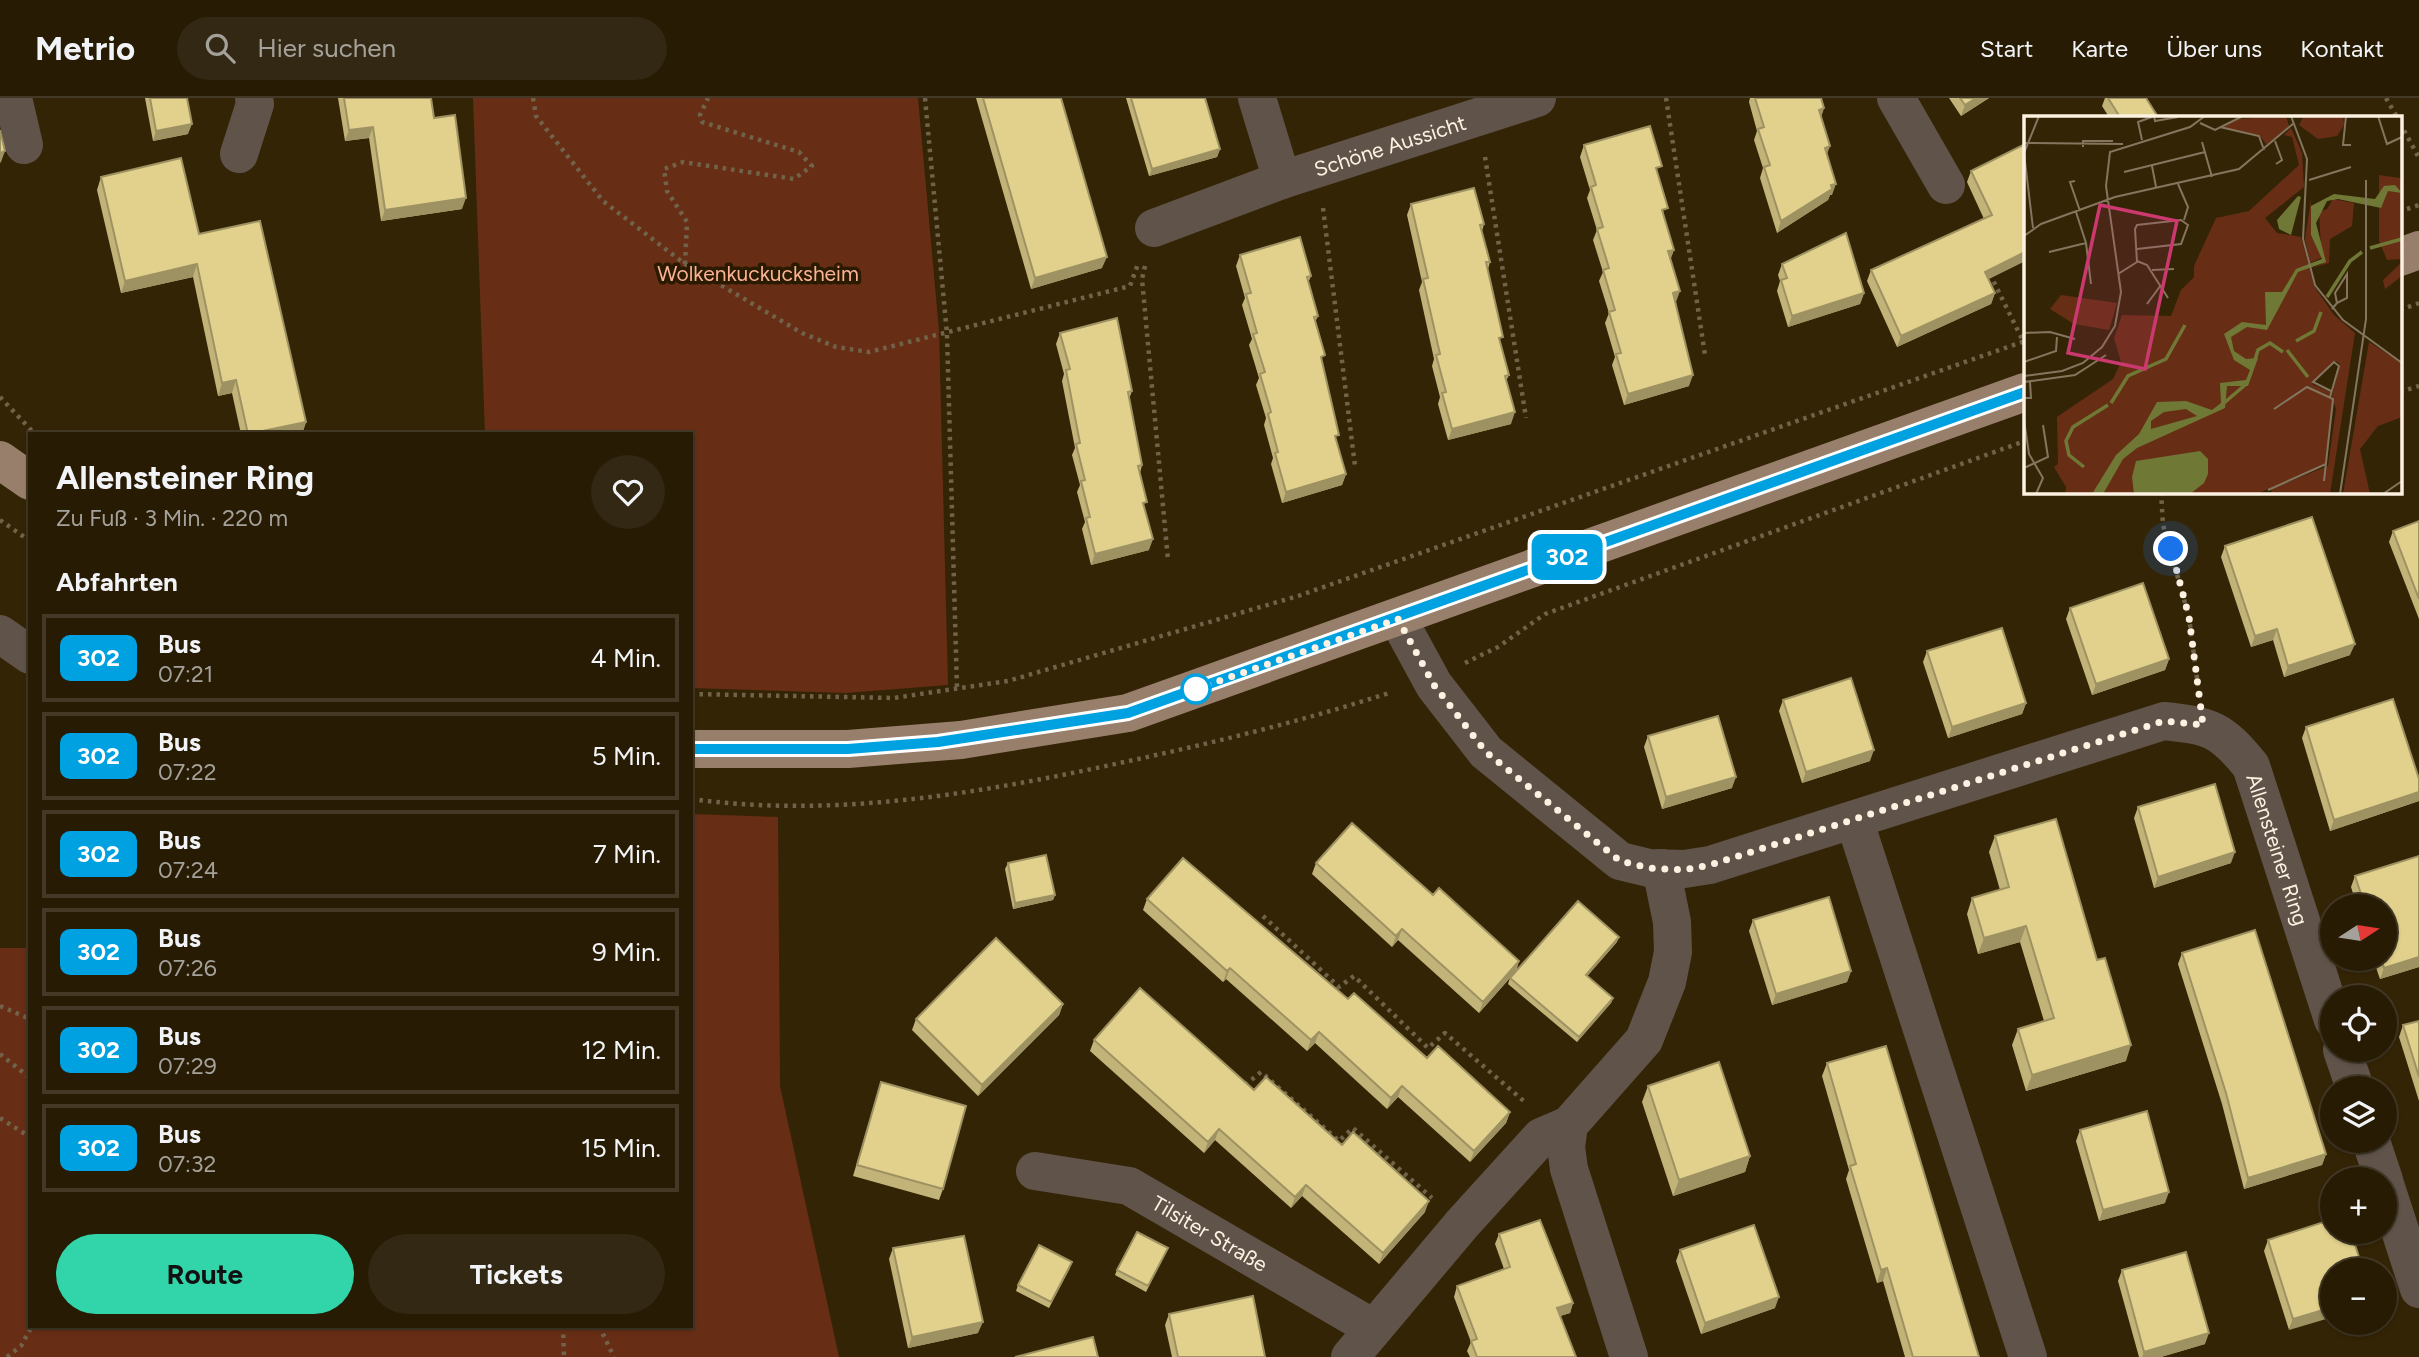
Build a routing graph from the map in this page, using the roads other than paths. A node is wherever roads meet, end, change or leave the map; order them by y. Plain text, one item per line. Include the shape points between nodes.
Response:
1 (13, 98) edge
2 (254, 98) edge
3 (1258, 98) edge
4 (1538, 98) edge
5 (1896, 98) edge
6 (24, 145) dead end
7 (239, 154) dead end
8 (1282, 180) junction
9 (1946, 185) dead end
10 (1154, 228) road end
11 (2419, 250) edge
12 (2402, 256) edge
13 (2024, 392) edge
14 (0, 460) edge
15 (28, 480) edge
16 (1398, 619) junction
17 (0, 634) edge
18 (28, 653) edge
19 (693, 748) edge
20 (1855, 822) junction
21 (1661, 868) junction
22 (2322, 985) edge
23 (1563, 1128) junction
24 (1035, 1171) dead end
25 (2397, 1220) edge
26 (2419, 1289) edge
27 (1361, 1343) edge
28 (1629, 1357) edge
29 (2028, 1357) edge

1 - 6 street
2 - 7 street
3 - 8 street
4 - 8 street, Schöne Aussicht
5 - 9 street
8 - 10 street, Schöne Aussicht
11 - 12 main road
13 - 16 main road
14 - 15 main road
16 - 19 main road via 1128,713 936,742 848,749
16 - 21 street, Allensteiner Ring via 1434,685 1486,752 1620,861
17 - 18 street
20 - 21 street, Allensteiner Ring via 1710,865
20 - 22 street, Allensteiner Ring via 2164,721 2203,725 2230,740 2251,766
20 - 29 street
21 - 23 street, Tilsiter Straße via 1672,922 1667,982 1644,1040
23 - 27 street, Tilsiter Straße via 1541,1138
23 - 28 street via 1569,1169
24 - 27 street, Tilsiter Straße via 1129,1186
25 - 26 street

